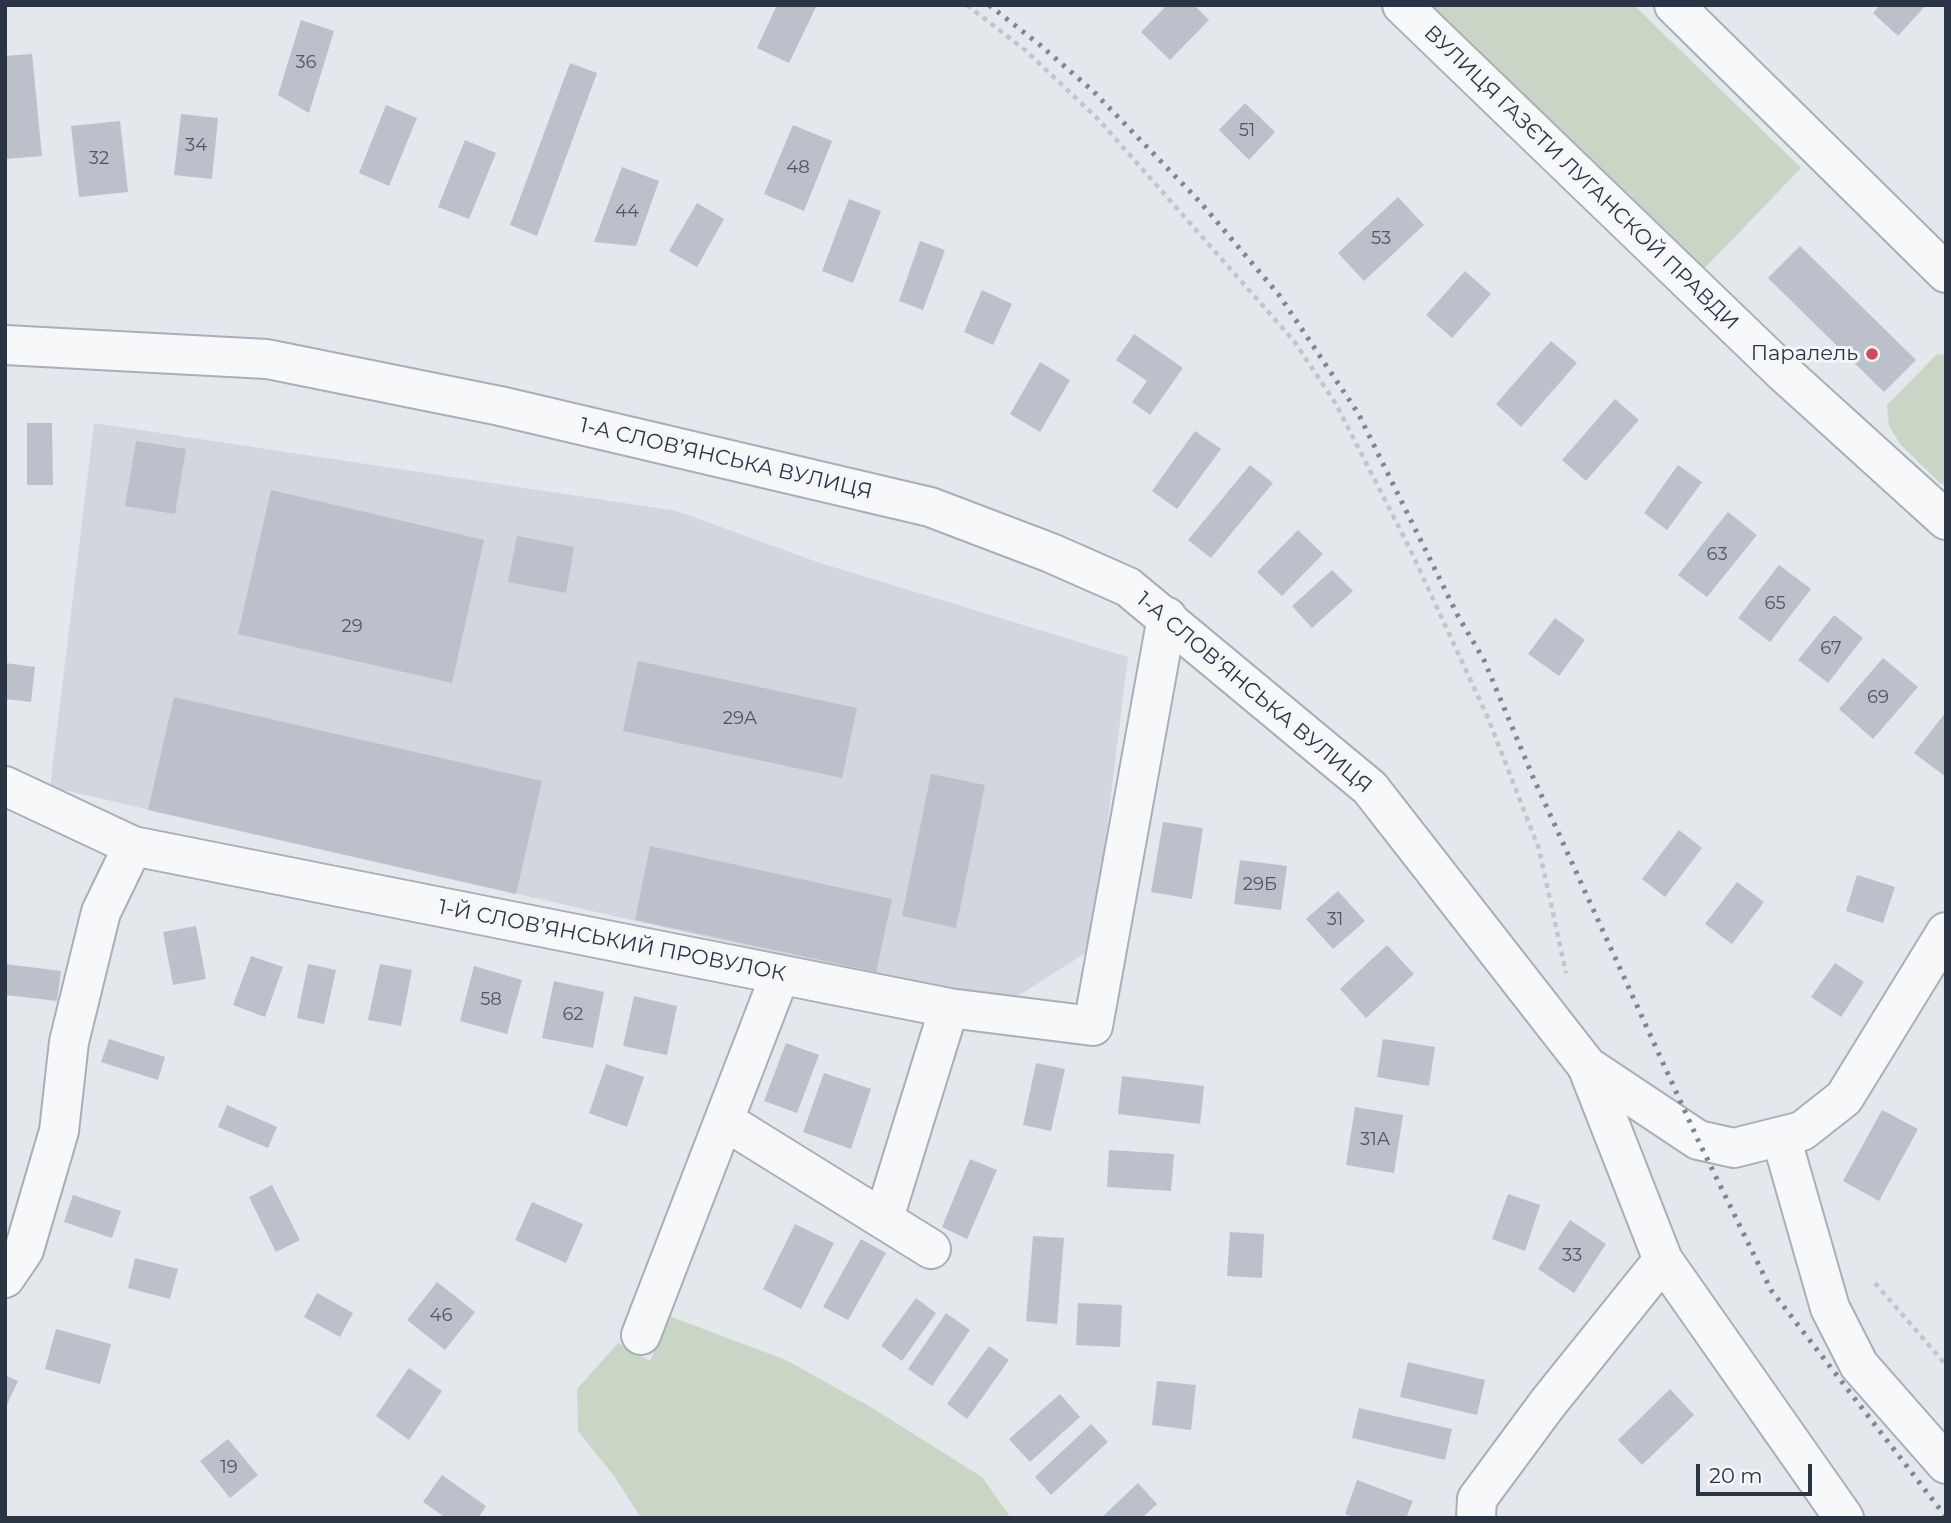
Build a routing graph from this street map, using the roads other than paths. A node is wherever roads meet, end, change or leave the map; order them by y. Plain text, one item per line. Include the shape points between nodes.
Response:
1 (1402, 5) edge
2 (1674, 5) edge
3 (1946, 273) edge
4 (5, 345) edge
5 (1946, 520) edge
6 (1167, 617) junction
7 (5, 786) edge
8 (133, 846) junction
9 (1946, 932) edge
10 (780, 975) junction
11 (949, 1008) junction
12 (1587, 1066) junction
13 (725, 1121) junction
14 (1781, 1137) junction
15 (884, 1218) junction
16 (931, 1249) dead end
17 (1663, 1260) junction
18 (5, 1278) edge
19 (641, 1335) dead end
20 (1946, 1464) edge
21 (1476, 1518) edge
22 (1844, 1518) edge

1 - 5 street, ВУЛИЦЯ ГАЗЄТИ ЛУГАНСКОЙ ПРАВДИ via 1785,374
2 - 3 street
4 - 6 street, 1-А СЛОВ’ЯНСЬКА ВУЛИЦЯ via 267,359 513,409 930,507 1128,587
6 - 11 street, 1-Й СЛОВ’ЯНСЬКИЙ ПРОВУЛОК via 1093,1026
6 - 12 street, 1-А СЛОВ’ЯНСЬКА ВУЛИЦЯ via 1370,788
7 - 8 street, 1-Й СЛОВ’ЯНСЬКИЙ ПРОВУЛОК
8 - 10 street, 1-Й СЛОВ’ЯНСЬКИЙ ПРОВУЛОК
8 - 18 street via 101,912 69,1042 59,1131 24,1250
9 - 14 street via 1844,1098 1802,1131
10 - 11 street, 1-Й СЛОВ’ЯНСЬКИЙ ПРОВУЛОК
10 - 13 street
11 - 15 street
12 - 14 street via 1698,1140 1734,1148
12 - 17 street, 1-А СЛОВ’ЯНСЬКА ВУЛИЦЯ
13 - 15 street
13 - 19 street
14 - 20 street via 1830,1308 1859,1365
15 - 16 street
17 - 21 street via 1477,1499
17 - 22 street, 1-А СЛОВ’ЯНСЬКА ВУЛИЦЯ

